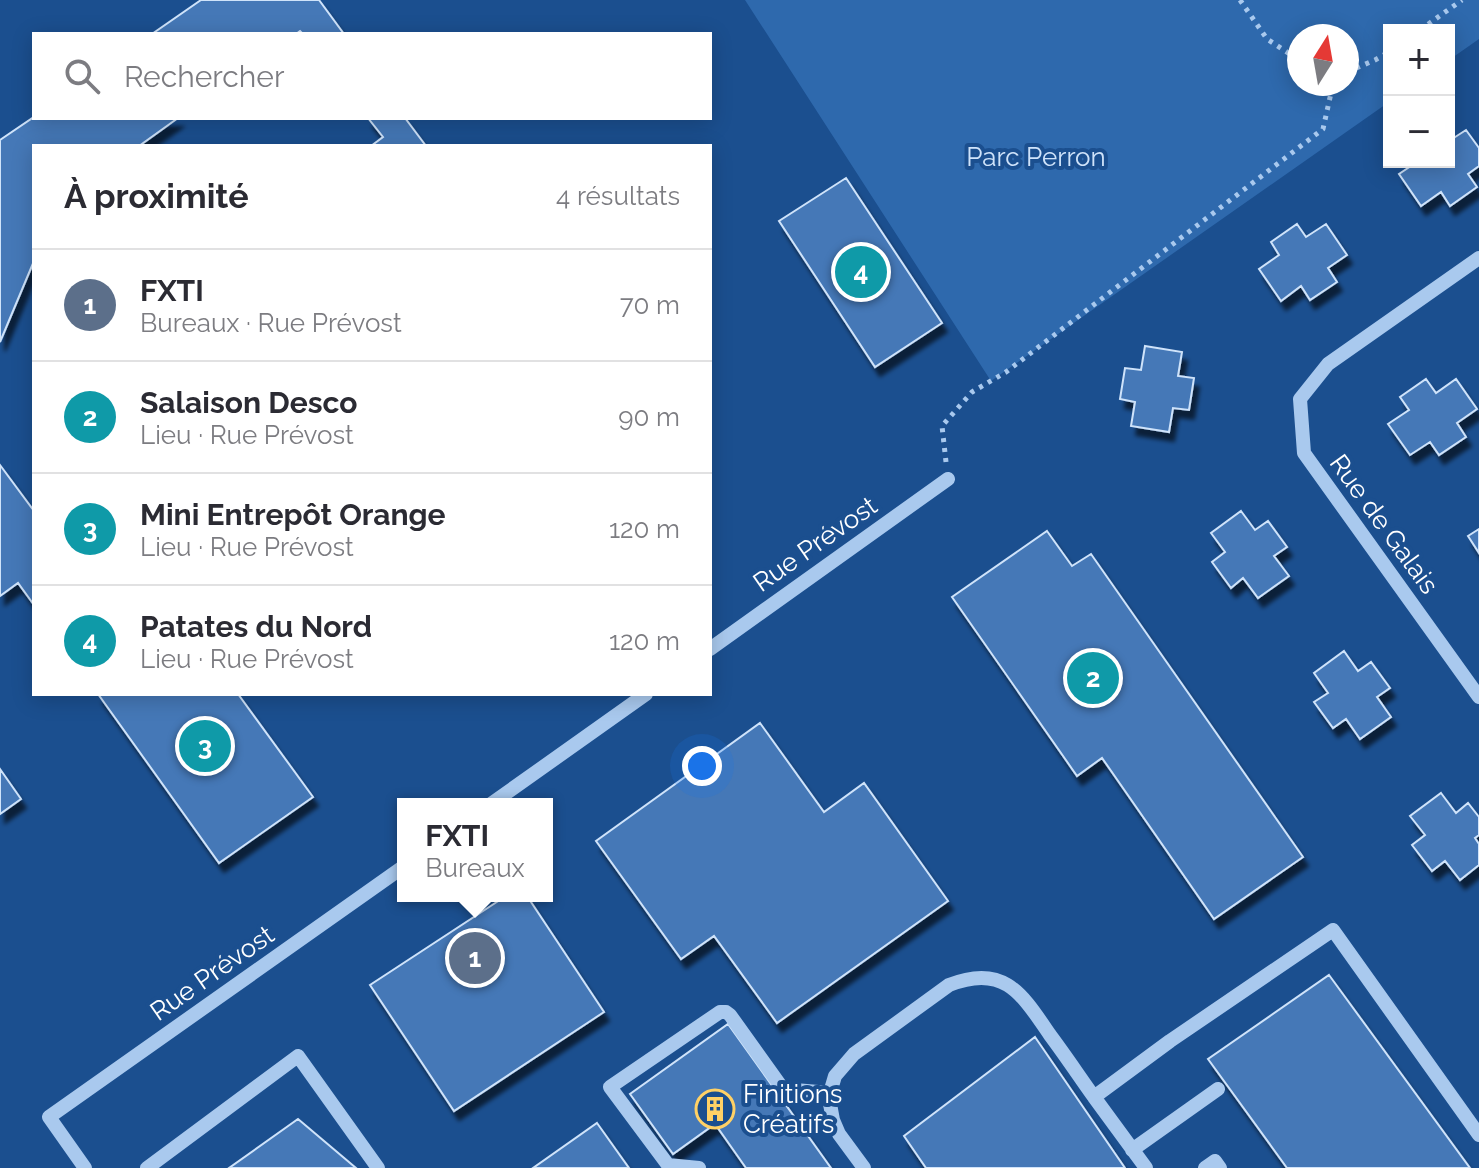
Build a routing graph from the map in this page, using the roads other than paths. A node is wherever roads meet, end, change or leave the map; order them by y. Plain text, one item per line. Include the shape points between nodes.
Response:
1 (1479, 258) edge
2 (948, 479) road end
3 (712, 648) edge
4 (1474, 679) edge
5 (643, 696) edge
6 (1479, 697) edge
7 (499, 798) edge
8 (397, 871) edge
9 (1218, 1089) dead end
10 (830, 1093) junction
11 (1094, 1097) junction
12 (1479, 1135) edge
13 (1132, 1150) junction
14 (85, 1168) edge
15 (147, 1168) edge
16 (378, 1168) edge
17 (699, 1168) edge
18 (864, 1168) edge
19 (1146, 1168) edge
20 (1205, 1168) edge
21 (1220, 1168) edge

1 - 4 street, Rue de Galais via 1328,364 1300,399 1304,453
2 - 3 street, Rue Prévost
4 - 6 street, Rue de Galais
5 - 7 street
8 - 14 street, Rue Prévost via 49,1117
9 - 13 street
10 - 11 street via 835,1076 854,1054 949,985 976,976 1018,991
10 - 17 street via 783,1089 730,1015 720,1012 610,1087 668,1165
10 - 18 street via 839,1134
11 - 12 street via 1333,930
11 - 13 street
13 - 19 street
15 - 16 street via 298,1056
20 - 21 street via 1215,1161

